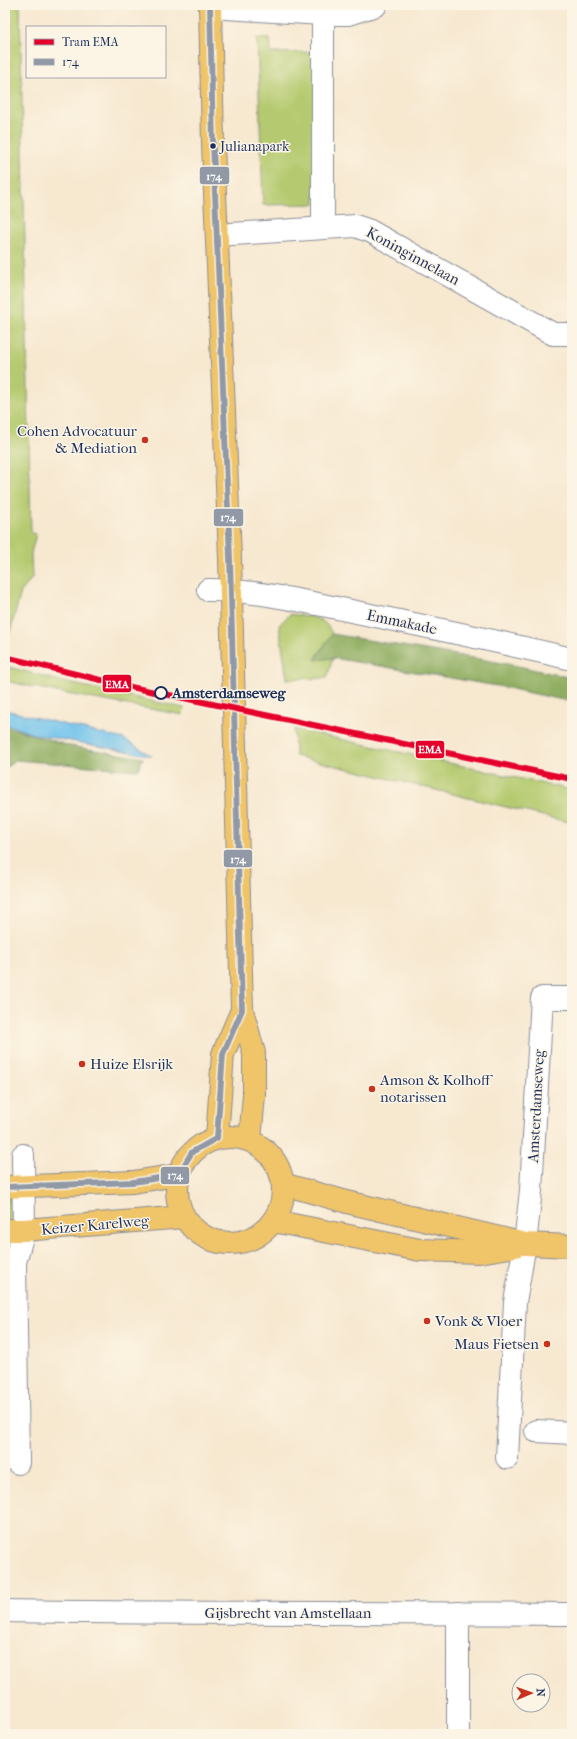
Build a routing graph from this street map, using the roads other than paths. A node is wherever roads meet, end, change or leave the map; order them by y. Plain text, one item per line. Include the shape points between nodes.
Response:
1 (376, 5) edge
2 (210, 6) edge
3 (324, 14) junction
4 (323, 228) junction
5 (217, 235) junction
6 (572, 334) edge
7 (208, 590) dead end
8 (230, 590) junction
9 (572, 659) edge
10 (572, 998) edge
11 (242, 1010) junction
12 (216, 1138) junction
13 (250, 1140) junction
14 (23, 1155) dead end
15 (178, 1175) junction
16 (283, 1184) junction
17 (15, 1187) edge
18 (184, 1217) junction
19 (273, 1221) junction
20 (15, 1230) edge
21 (524, 1244) junction
22 (572, 1246) edge
23 (536, 1431) dead end
24 (572, 1433) edge
25 (507, 1458) dead end
26 (18, 1463) dead end
27 (5, 1611) edge
28 (458, 1613) junction
29 (572, 1614) edge
30 (458, 1734) edge

1 - 3 street via 348,14
2 - 3 street
2 - 5 main road
3 - 4 street
4 - 5 street, Koninginnelaan
4 - 6 street, Koninginnelaan via 355,226 370,231 553,334
5 - 8 main road
7 - 8 street, Emmakade
8 - 9 street, Emmakade via 287,598
8 - 11 main road
10 - 21 street, Amsterdamseweg via 542,998 531,1190
11 - 12 main road via 223,1054
11 - 13 main road via 254,1053
12 - 13 main road via 233,1136
12 - 15 main road via 192,1152
13 - 16 main road via 272,1157
14 - 17 street
15 - 17 main road via 133,1182
15 - 18 main road via 177,1197
16 - 19 main road via 281,1203
16 - 21 main road via 347,1202
17 - 20 street
18 - 19 main road via 198,1233 218,1242 238,1243 258,1236
18 - 20 main road, Keizer Karelweg
19 - 21 main road via 420,1250 480,1252
20 - 26 street
21 - 22 main road
21 - 25 street via 515,1302
23 - 24 street
27 - 28 street, Gijsbrecht van Amstellaan
28 - 29 street, Gijsbrecht van Amstellaan
28 - 30 street

